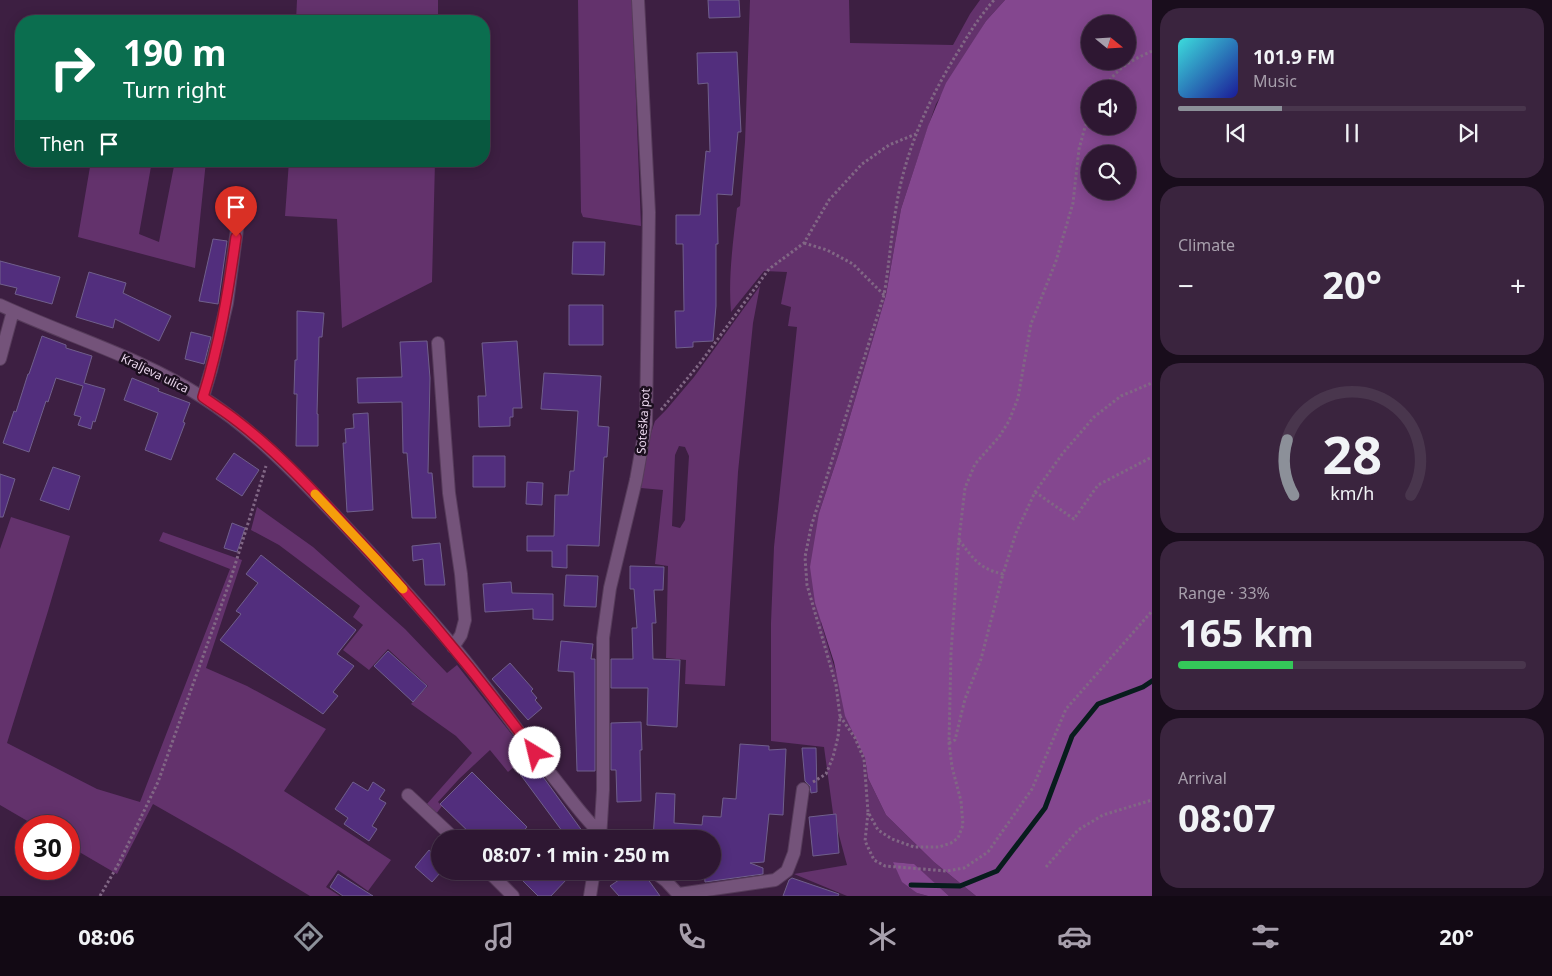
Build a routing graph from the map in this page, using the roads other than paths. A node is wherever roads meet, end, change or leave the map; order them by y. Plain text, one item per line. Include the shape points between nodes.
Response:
1 (638, 0) edge
2 (238, 222) dead end
3 (0, 305) edge
4 (13, 311) junction
5 (438, 343) dead end
6 (0, 359) edge
7 (203, 397) junction
8 (453, 647) junction
9 (803, 789) road end
10 (408, 795) dead end
11 (445, 830) edge
12 (597, 830) edge
13 (603, 830) edge
14 (497, 880) edge
15 (593, 880) edge
16 (665, 880) edge
17 (680, 895) edge
18 (513, 896) edge
19 (590, 896) edge

1 - 13 street, Soteška pot via 649,212 646,424 610,588 603,638
2 - 7 street via 227,303
3 - 4 street, Kraljeva ulica
4 - 6 street
4 - 7 street, Kraljeva ulica via 150,369
5 - 8 street via 449,493 465,620 462,635
7 - 8 street, Kraljeva ulica via 238,421 294,472
8 - 12 street, Kraljeva ulica
9 - 17 street via 794,853 787,871 776,880
10 - 11 street
14 - 18 street
15 - 19 street
16 - 17 street

